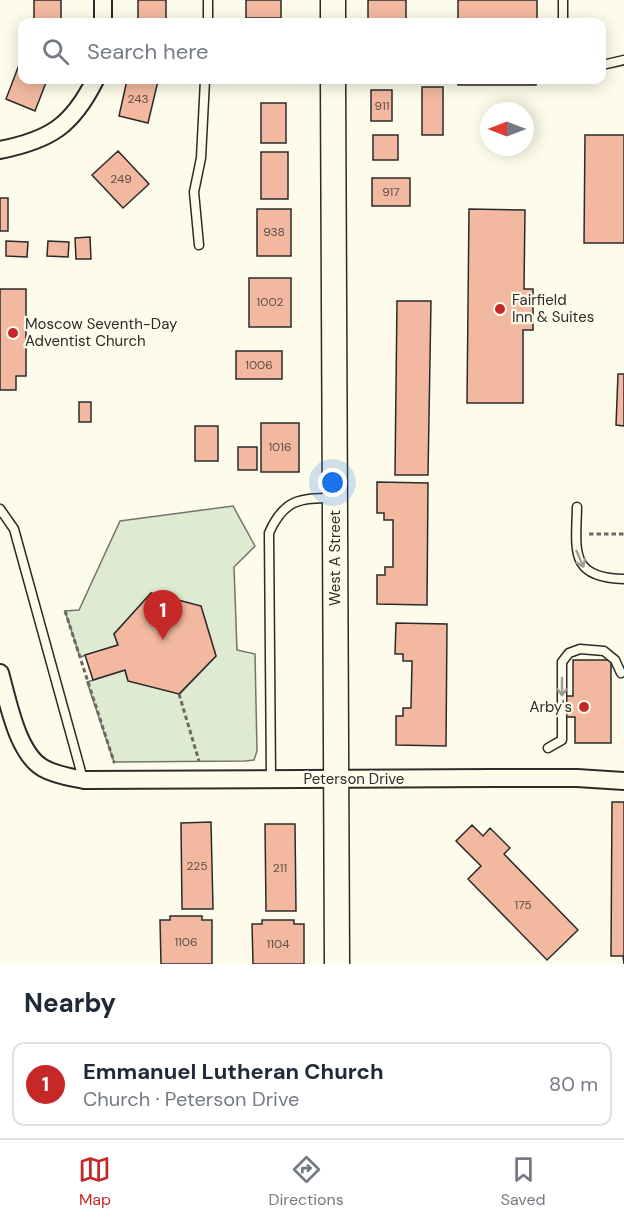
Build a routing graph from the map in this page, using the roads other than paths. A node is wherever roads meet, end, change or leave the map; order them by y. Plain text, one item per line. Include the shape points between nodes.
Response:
1 (103, 0) edge
2 (208, 0) edge
3 (333, 0) edge
4 (563, 0) edge
5 (104, 18) edge
6 (208, 18) edge
7 (333, 18) edge
8 (563, 18) edge
9 (624, 60) edge
10 (606, 64) edge
11 (93, 84) edge
12 (205, 84) edge
13 (333, 84) edge
14 (0, 150) edge
15 (199, 245) dead end
16 (334, 498) junction
17 (577, 507) dead end
18 (0, 509) edge
19 (624, 579) edge
20 (0, 673) edge
21 (621, 673) dead end
22 (548, 748) dead end
23 (336, 778) junction
24 (271, 779) junction
25 (84, 780) junction
26 (624, 781) edge
27 (337, 964) edge

1 - 5 street
2 - 6 lane
3 - 7 street
4 - 8 lane
9 - 10 lane
11 - 14 street via 62,127 29,144
12 - 15 lane via 201,158 194,192
13 - 16 street, West A Street
16 - 23 street, West A Street
16 - 24 lane via 298,500 276,518 269,533
17 -> 19 lane via 577,551 585,569 600,577
18 - 25 lane via 14,529
20 - 25 street, Peterson Drive via 18,734 29,756 42,768
21 -> 22 lane via 615,660 604,651 580,649 568,653 562,662 562,740
23 - 24 street, Peterson Drive
23 - 26 street, Peterson Drive
23 - 27 street, West A Street
24 - 25 street, Peterson Drive

